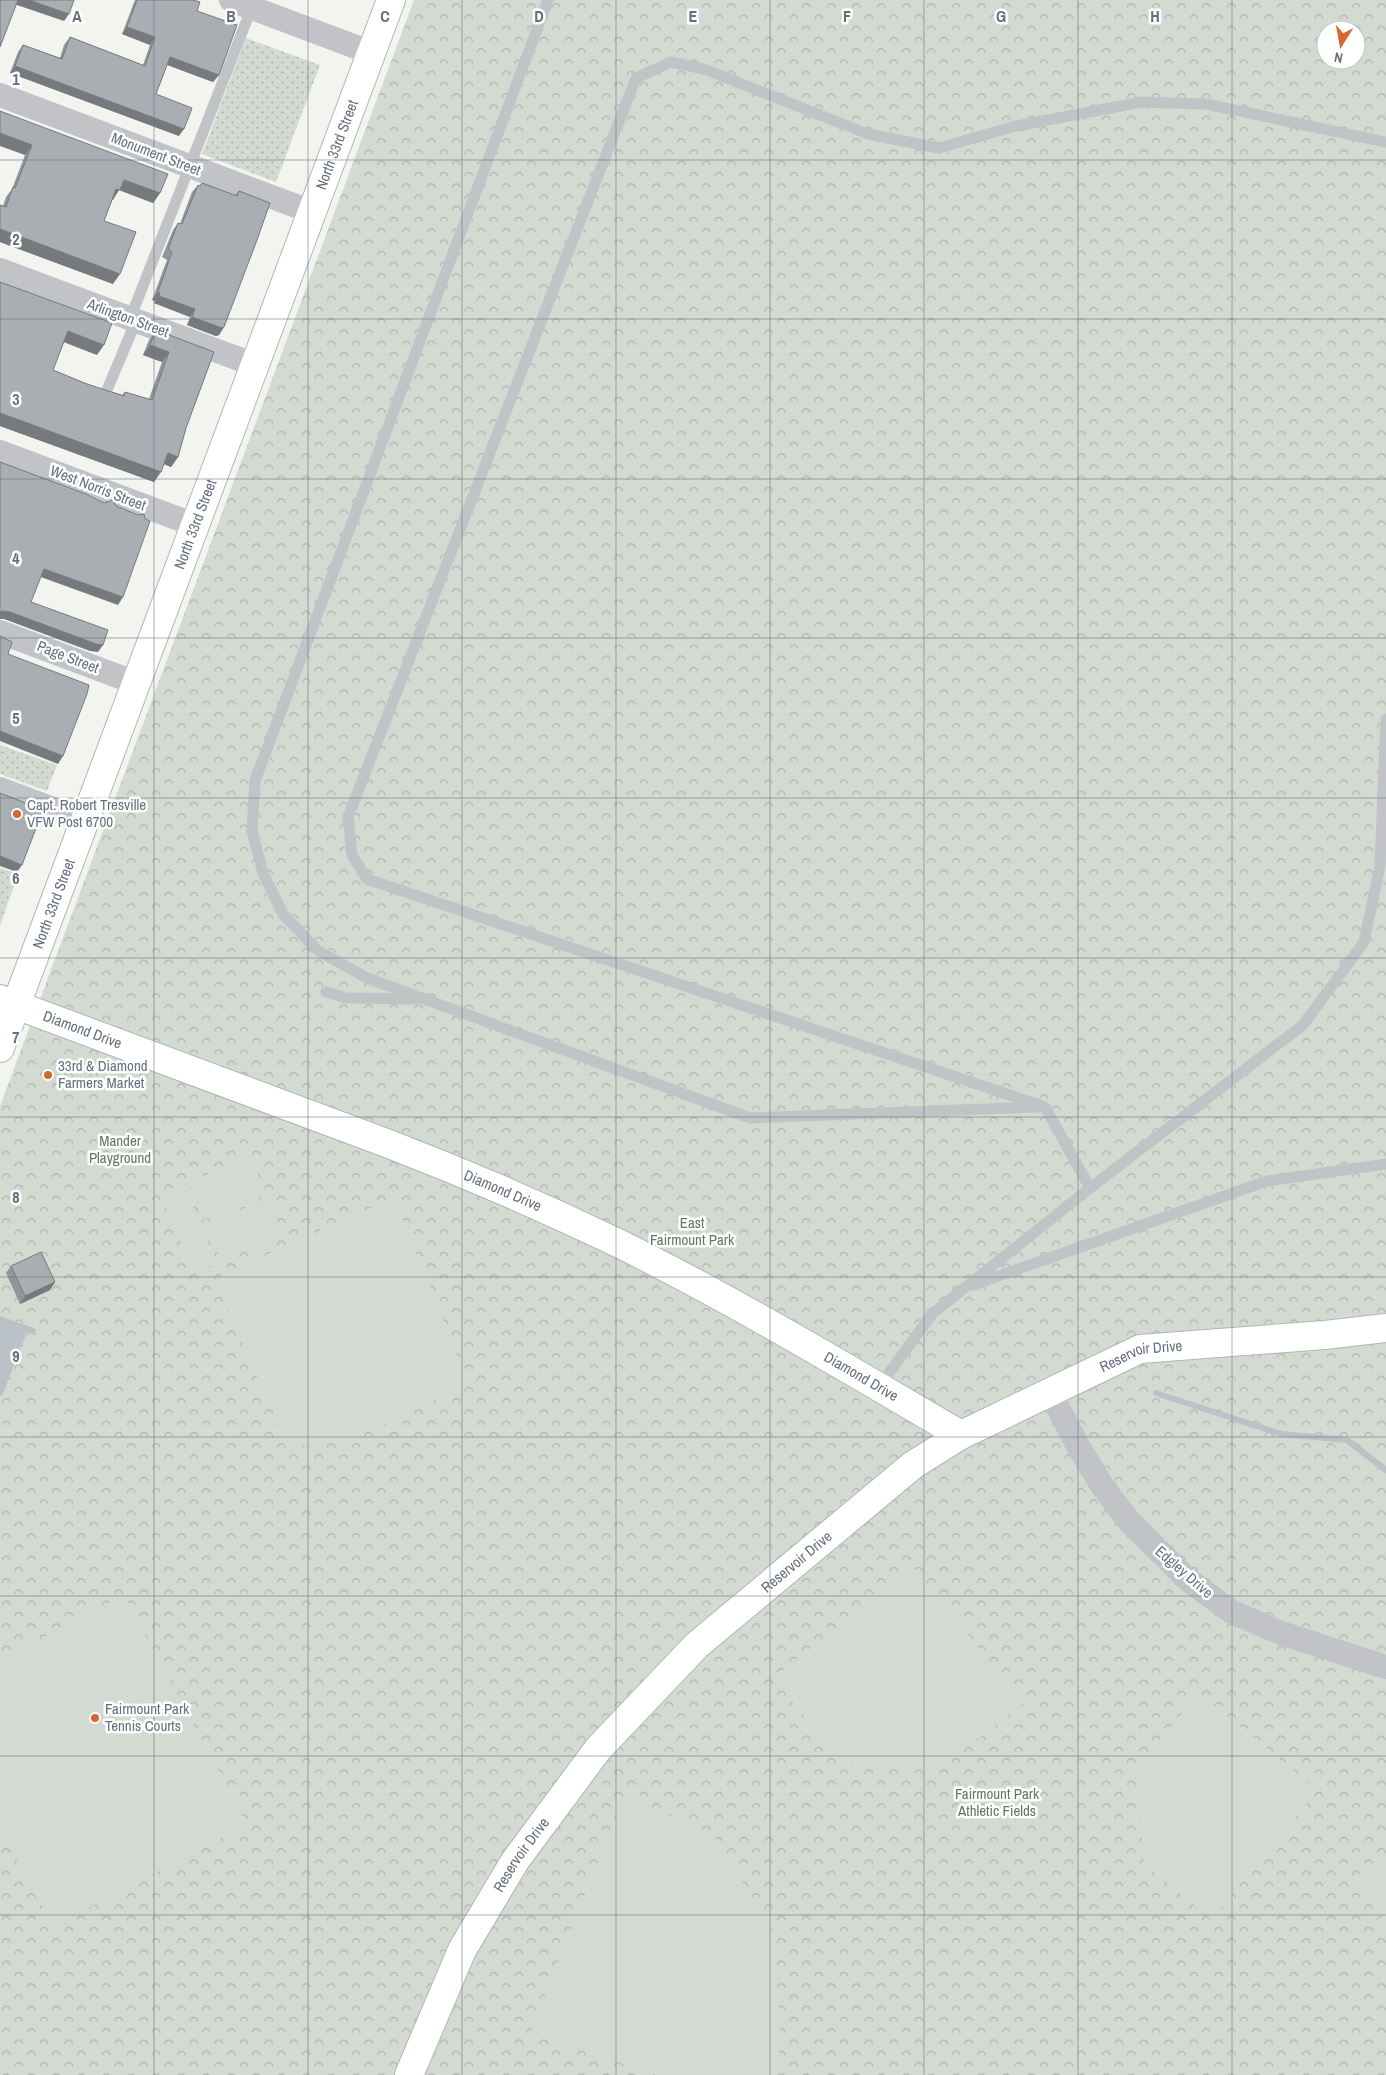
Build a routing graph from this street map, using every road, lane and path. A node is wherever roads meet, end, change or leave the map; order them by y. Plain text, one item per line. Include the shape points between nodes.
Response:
1 (392, 0) edge
2 (548, 0) edge
3 (242, 4) edge
4 (372, 52) junction
5 (0, 95) edge
6 (1386, 142) edge
7 (189, 166) junction
8 (312, 212) junction
9 (0, 270) edge
10 (133, 320) junction
11 (255, 365) junction
12 (108, 390) edge
13 (0, 452) edge
14 (195, 525) junction
15 (0, 632) edge
16 (136, 683) junction
17 (1386, 719) edge
18 (0, 789) edge
19 (85, 821) junction
20 (326, 992) dead end
21 (425, 999) junction
22 (8, 1002) edge
23 (0, 1048) edge
24 (1045, 1107) junction
25 (1386, 1164) edge
26 (1090, 1188) junction
27 (965, 1288) junction
28 (1386, 1328) edge
29 (878, 1388) junction
30 (1050, 1392) junction
31 (961, 1435) junction
32 (1386, 1667) edge
33 (409, 2075) edge

1 - 4 street, North 33rd Street
2 - 21 lane via 255,780 252,832 263,873 283,914 317,950 367,978
3 - 4 street
3 - 7 lane
4 - 8 street, North 33rd Street
5 - 7 street, Monument Street
6 - 24 lane via 1206,104 1141,102 1012,128 939,148 868,134 704,69 671,62 636,78 348,817 352,855 368,879
7 - 8 street, Monument Street
7 - 10 lane
8 - 11 street, North 33rd Street
9 - 10 street, Arlington Street
10 - 11 street, Arlington Street
10 - 12 lane
11 - 14 street, North 33rd Street
13 - 14 street, West Norris Street
14 - 16 street, North 33rd Street
15 - 16 street, Page Street
16 - 19 street, North 33rd Street
17 - 26 lane via 1380,866 1364,942 1303,1024
18 - 19 street
19 - 22 street, North 33rd Street
20 - 21 lane via 346,998
21 - 24 lane via 750,1118
22 - 23 street, North 33rd Street
22 - 29 street, Diamond Drive via 389,1144 509,1193 670,1269
24 - 26 lane
25 - 27 lane via 1267,1181
26 - 27 lane
27 - 29 lane via 932,1314
28 - 30 street, Reservoir Drive via 1140,1349
29 - 31 street, Diamond Drive
30 - 31 street, Reservoir Drive
30 - 32 street, Edgley Drive via 1101,1484 1128,1520 1188,1579 1232,1612 1281,1633
31 - 33 street, Reservoir Drive via 913,1465 697,1645 598,1749 515,1861 462,1950

